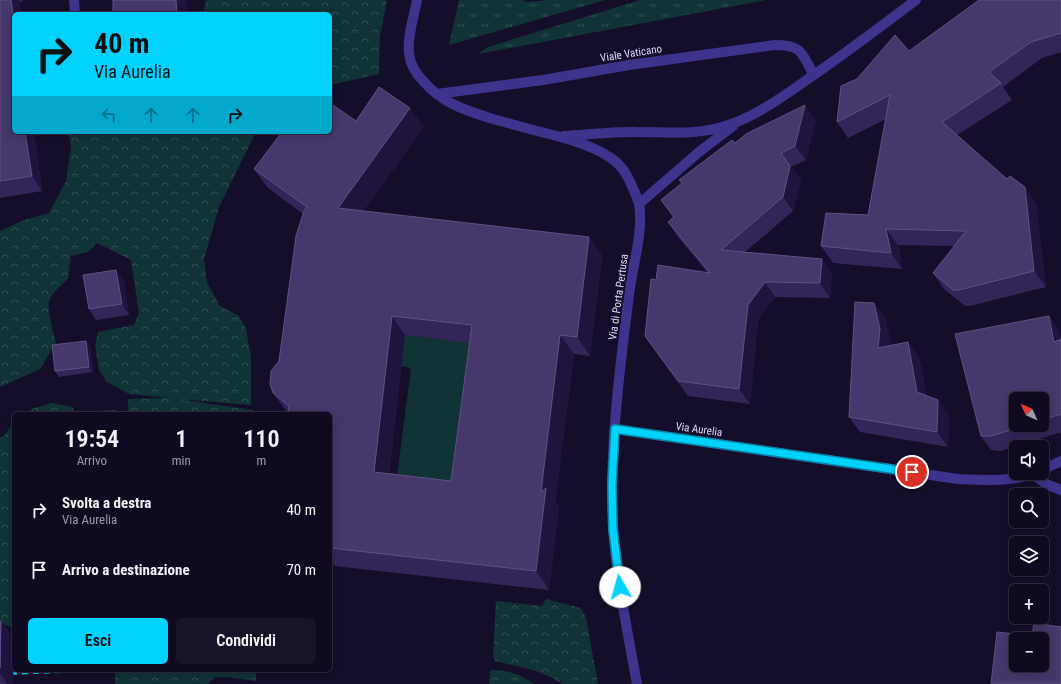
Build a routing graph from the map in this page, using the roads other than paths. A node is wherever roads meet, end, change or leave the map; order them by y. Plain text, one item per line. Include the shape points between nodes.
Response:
1 (74, 0) edge
2 (418, 0) edge
3 (916, 0) edge
4 (75, 12) edge
5 (814, 75) junction
6 (437, 94) junction
7 (739, 121) junction
8 (558, 136) junction
9 (639, 204) junction
10 (615, 429) junction
11 (1061, 461) edge
12 (1049, 466) edge
13 (1009, 478) edge
14 (1043, 480) edge
15 (1061, 490) edge
16 (637, 684) edge

1 - 4 street
2 - 6 street via 410,35 410,61 416,74
3 - 5 street
5 - 6 street, Viale Vaticano via 797,48 775,45
5 - 7 street
6 - 8 street via 468,111
7 - 8 street via 707,131
7 - 9 street
8 - 9 street, Via di Porta Pertusa via 611,158 630,180
9 - 10 street, Via di Porta Pertusa via 639,226 629,291
10 - 13 street, Via Aurelia via 958,479
10 - 16 street via 613,530 621,600
11 - 12 street, Via Aurelia
14 - 15 street via 1046,484

